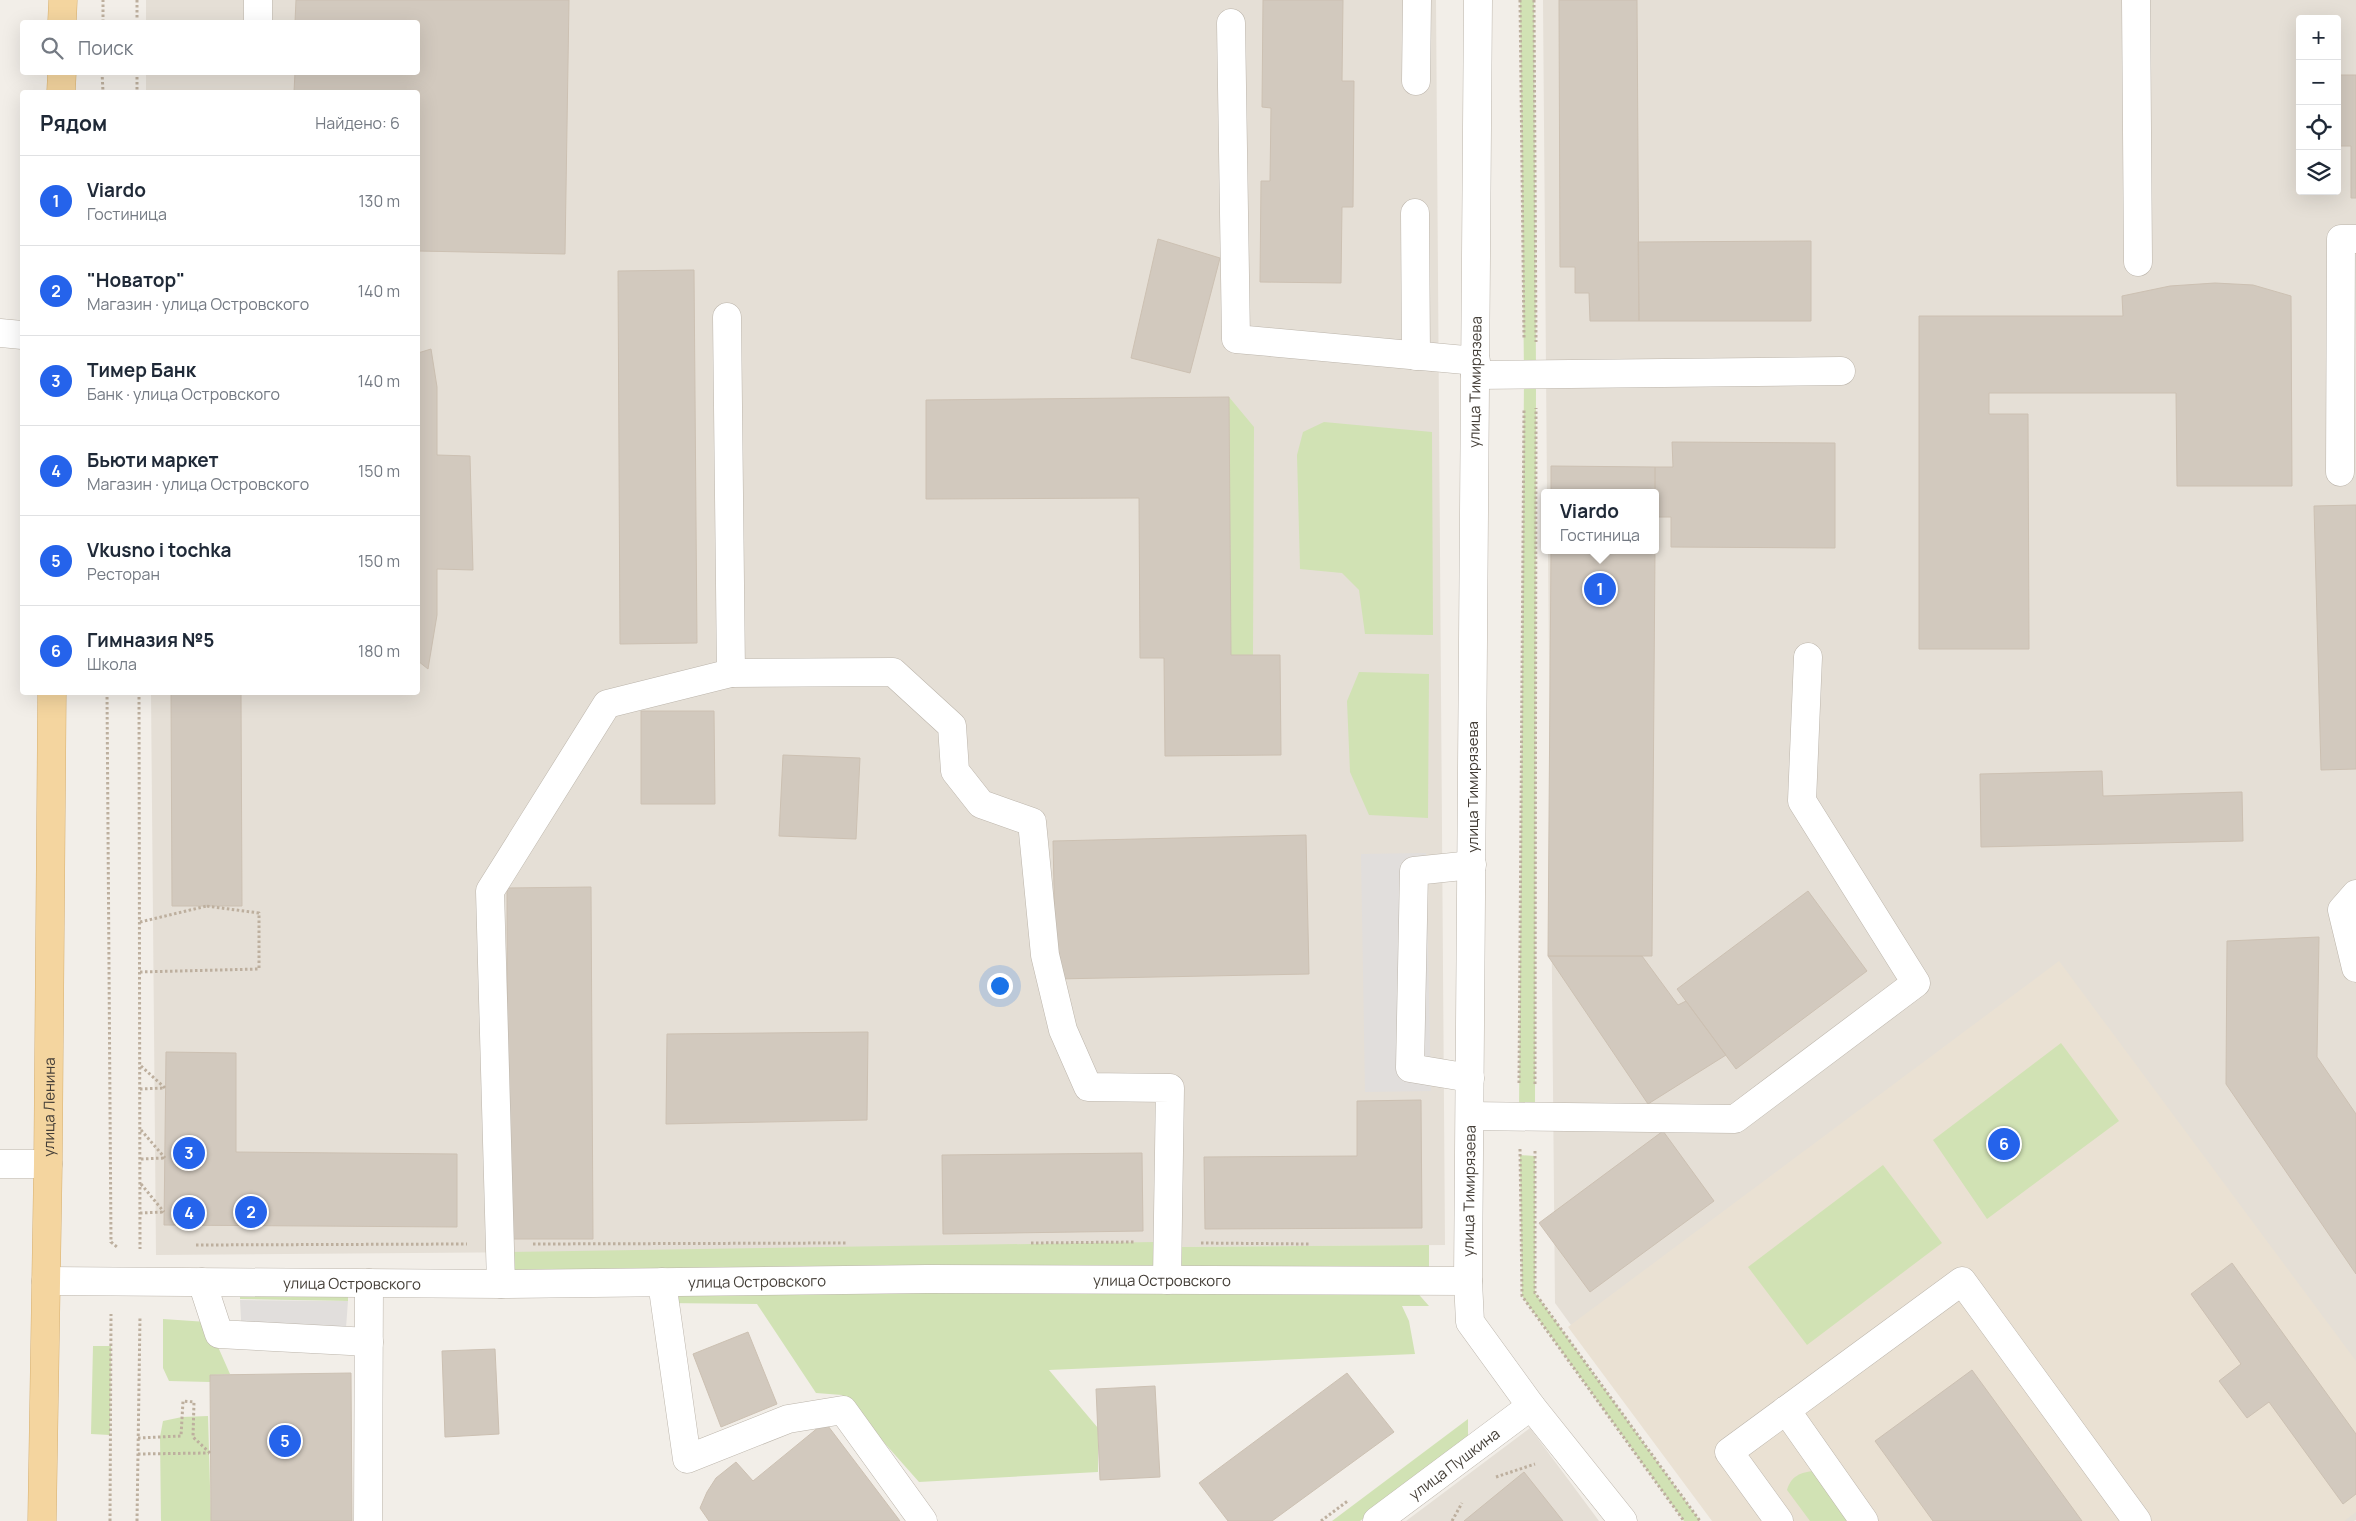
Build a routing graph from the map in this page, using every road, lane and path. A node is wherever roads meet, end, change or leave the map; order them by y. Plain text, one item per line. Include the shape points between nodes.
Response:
1 (63, 0) edge
2 (103, 0) edge
3 (137, 0) edge
4 (258, 0) edge
5 (1418, 0) edge
6 (1478, 0) edge
7 (1520, 0) edge
8 (1534, 0) edge
9 (2136, 0) edge
10 (62, 20) edge
11 (103, 20) edge
12 (137, 20) edge
13 (258, 20) edge
14 (1231, 23) dead end
15 (62, 75) edge
16 (102, 75) edge
17 (138, 75) edge
18 (1416, 81) dead end
19 (61, 90) edge
20 (103, 90) edge
21 (138, 90) edge
22 (1416, 213) dead end
23 (2356, 239) edge
24 (2138, 262) dead end
25 (728, 317) dead end
26 (0, 333) edge
27 (20, 335) edge
28 (1416, 356) junction
29 (1475, 368) junction
30 (1841, 371) dead end
31 (1530, 375) junction
32 (2340, 472) dead end
33 (1808, 658) dead end
34 (731, 673) junction
35 (52, 695) edge
36 (107, 695) edge
37 (139, 695) edge
38 (1472, 865) junction
39 (2356, 894) edge
40 (140, 922) junction
41 (2356, 968) edge
42 (140, 972) junction
43 (140, 1065) junction
44 (1470, 1078) junction
45 (140, 1089) junction
46 (1470, 1116) junction
47 (1527, 1116) junction
48 (140, 1130) junction
49 (141, 1159) junction
50 (0, 1164) edge
51 (48, 1164) junction
52 (141, 1183) junction
53 (140, 1213) junction
54 (1168, 1242) junction
55 (857, 1243) dead end
56 (1026, 1243) dead end
57 (500, 1244) junction
58 (1313, 1244) dead end
59 (190, 1245) dead end
60 (140, 1246) junction
61 (150, 1246) dead end
62 (140, 1253) dead end
63 (1167, 1280) junction
64 (46, 1281) junction
65 (111, 1281) junction
66 (1468, 1281) junction
67 (202, 1282) junction
68 (662, 1282) junction
69 (369, 1283) junction
70 (501, 1284) junction
71 (140, 1308) dead end
72 (369, 1342) junction
73 (1531, 1406) junction
74 (1786, 1410) junction
75 (138, 1438) junction
76 (138, 1454) junction
77 (1538, 1463) dead end
78 (1491, 1481) dead end
79 (1468, 1498) dead end
80 (42, 1521) edge
81 (110, 1521) edge
82 (137, 1521) edge
83 (368, 1521) edge
84 (923, 1521) edge
85 (1377, 1521) edge
86 (1452, 1521) edge
87 (1622, 1521) edge
88 (1684, 1521) edge
89 (1700, 1521) edge
90 (1779, 1521) edge
91 (1864, 1521) edge
92 (2137, 1521) edge

1 - 10 main road
2 - 11 path
3 - 12 path
4 - 13 street
5 - 18 street
6 - 29 street, улица Тимирязева
7 - 31 path
8 - 31 path
9 - 24 street
14 - 28 street via 1236,339
15 - 19 main road
16 - 20 path
17 - 21 path
22 - 28 street
23 - 32 street via 2341,240
25 - 34 street
26 - 27 street
28 - 29 street
29 - 31 street
29 - 38 street, улица Тимирязева
30 - 31 street
31 - 47 path
31 - 47 path
33 - 47 street via 1802,802 1916,983 1735,1119
34 - 54 street via 893,672 952,726 955,771 981,804 1032,822 1045,955 1063,1030 1088,1087 1170,1088
34 - 57 street via 607,704 490,891
35 - 51 main road, улица Ленина
36 - 65 path
37 - 40 path
38 - 44 street, улица Тимирязева
38 - 44 street via 1414,871 1410,1068
39 - 41 street via 2342,910
40 - 42 path
40 - 42 path via 206,906 259,913 259,969
42 - 43 path
43 - 45 path
43 - 45 path via 165,1088
44 - 46 street, улица Тимирязева
45 - 48 path
46 - 47 street
46 - 66 street, улица Тимирязева
47 - 88 path via 1522,1296
47 - 89 path via 1535,1293
48 - 49 path
48 - 49 path via 165,1158
49 - 52 path
50 - 51 street
51 - 64 main road, улица Ленина
52 - 53 path
52 - 53 path via 164,1212
53 - 60 path
54 - 56 path
54 - 58 path
54 - 63 street
55 - 57 path
57 - 59 path
57 - 70 street
60 - 61 path
60 - 62 path
63 - 66 street, улица Островского
63 - 68 street, улица Островского
64 - 65 street, улица Островского
64 - 80 main road, улица Ленина
65 - 67 street, улица Островского
65 - 81 path
66 - 73 street, улица Тимирязева via 1470,1322
67 - 69 street, улица Островского
67 - 72 street via 219,1334
68 - 70 street, улица Островского
68 - 84 street via 686,1459 788,1419 844,1410
69 - 70 street, улица Островского
69 - 72 street
71 - 75 path
72 - 83 street
73 - 85 street, улица Пушкина
73 - 87 street, улица Тимирязева
74 - 90 street via 1729,1452
74 - 91 street
74 - 92 street via 1962,1281
75 - 76 path
75 - 76 path via 181,1436 183,1401 194,1402 193,1437 210,1453
76 - 82 path
77 - 78 path
79 - 86 path via 1460,1504

